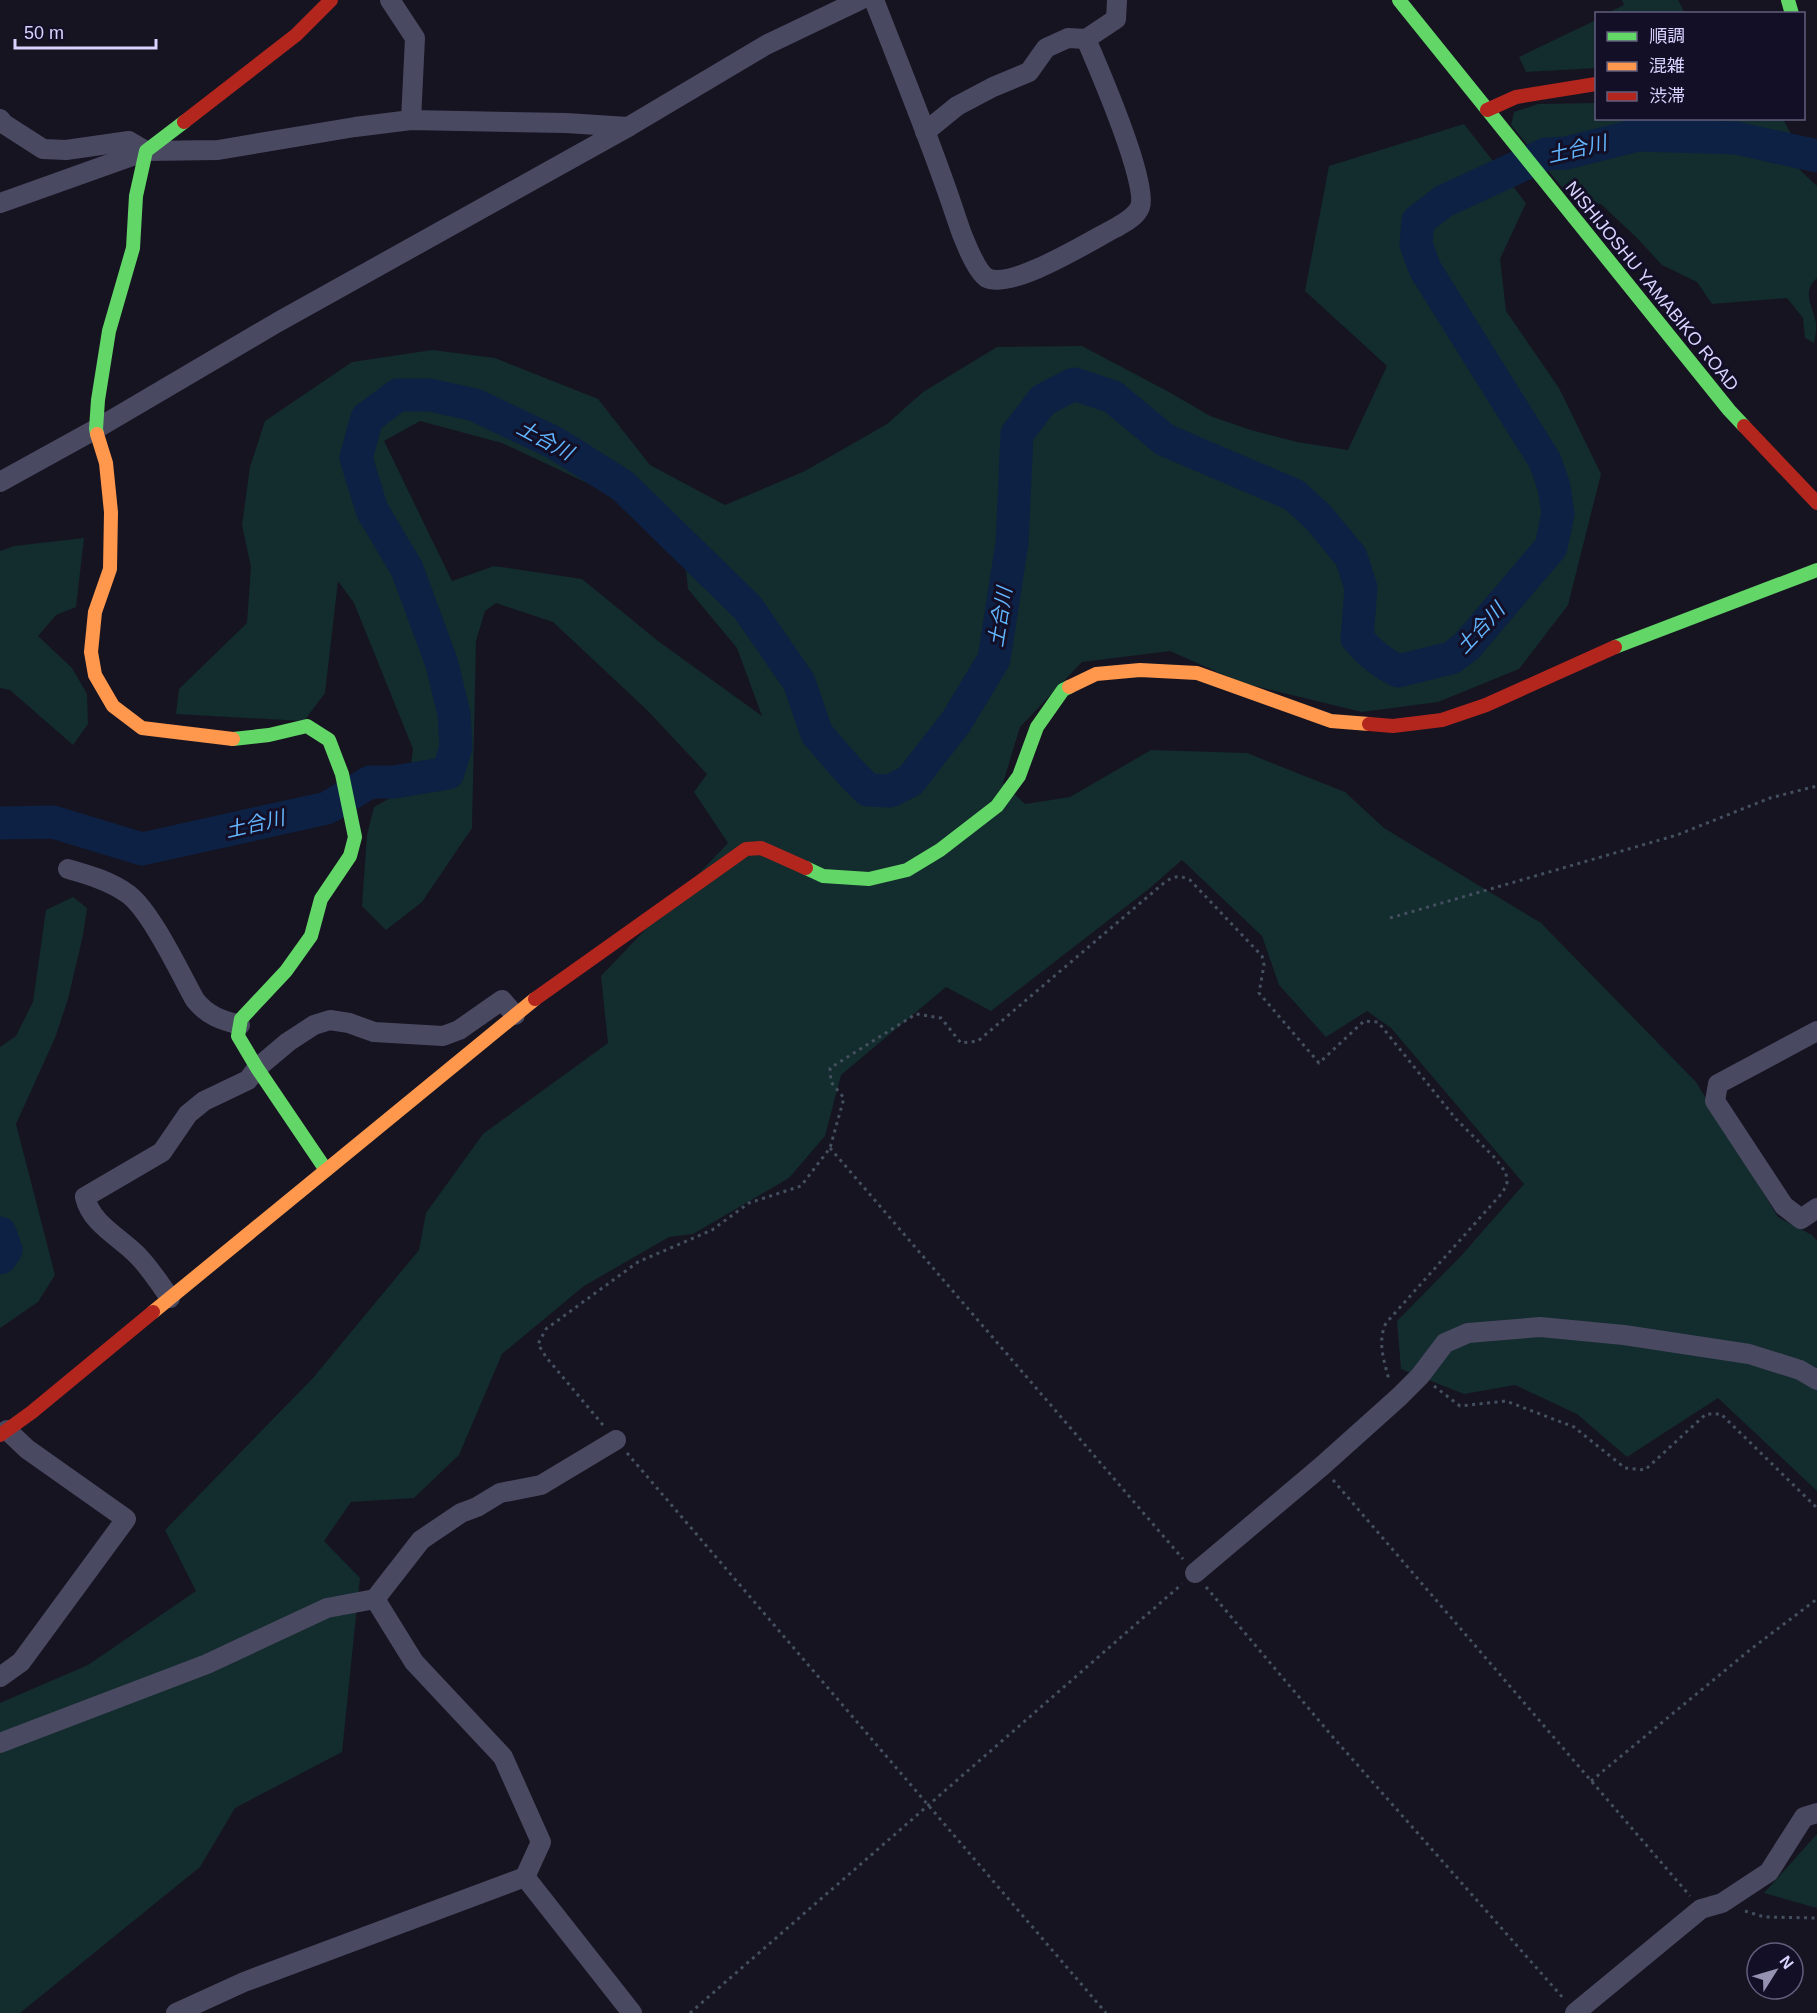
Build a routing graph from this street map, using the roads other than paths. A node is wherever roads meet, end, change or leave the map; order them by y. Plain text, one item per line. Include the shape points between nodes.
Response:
1 (331, 0) edge
2 (390, 0) edge
3 (860, 0) edge
4 (874, 0) edge
5 (1117, 0) edge
6 (1399, 0) edge
7 (1086, 39) junction
8 (1595, 84) edge
9 (1487, 110) junction
10 (0, 118) edge
11 (411, 120) junction
12 (628, 127) junction
13 (925, 132) junction
14 (146, 152) junction
15 (0, 203) edge
16 (96, 429) junction
17 (0, 482) edge
18 (1817, 503) edge
19 (1817, 570) edge
20 (68, 869) dead end
21 (514, 1015) junction
22 (240, 1025) junction
23 (1817, 1031) edge
24 (257, 1068) junction
25 (326, 1170) junction
26 (1817, 1208) edge
27 (170, 1298) junction
28 (1817, 1380) edge
29 (3, 1432) edge
30 (616, 1440) road end
31 (1195, 1573) road end
32 (375, 1599) junction
33 (0, 1677) edge
34 (0, 1743) edge
35 (1817, 1814) edge
36 (525, 1877) junction
37 (176, 2013) edge
38 (632, 2013) edge
39 (1575, 2013) edge

1 - 14 main road via 296,35
2 - 11 street via 415,39
3 - 12 street via 766,45
4 - 13 street
5 - 7 street via 1116,19
6 - 9 main road, NISHIJOSHU YAMABIKO ROAD
7 - 13 street via 1068,38 1046,48 1029,72 957,106
7 - 13 street via 1115,109 1142,191 1140,206 1128,221 1039,268 1004,281 985,277 962,234
8 - 9 main road via 1516,97
9 - 18 main road, NISHIJOSHU YAMABIKO ROAD via 1728,410
10 - 14 street via 43,149 66,150 129,141
11 - 12 street
11 - 14 street via 219,150
12 - 16 street via 278,322
14 - 15 street
14 - 16 main road via 136,196 133,248 109,331
16 - 17 street
16 - 22 main road via 111,512 110,569 95,612 91,652 95,675 113,706 142,728 220,738 268,735 307,726 329,740 342,774 355,837 350,856 321,899 311,936
19 - 21 main road via 1623,643 1486,705 1442,720 1393,726 1331,721 1197,673 1140,670 1095,674 1063,690 1037,727 1020,776 997,806 907,870 869,879 823,876 761,848 746,849
20 - 22 street via 98,877 129,895 147,916 203,1010 216,1019
21 - 24 street via 502,1000 459,1030 442,1036 374,1032 330,1020 288,1042
21 - 25 main road
22 - 24 main road via 238,1036
23 - 26 street via 1718,1084 1715,1101 1784,1206 1801,1219
24 - 25 main road
24 - 27 street via 248,1080 204,1101 188,1114 162,1152 85,1197 87,1207 139,1257
25 - 27 main road
27 - 29 main road
28 - 31 street via 1800,1370 1749,1354 1624,1335 1540,1327 1468,1333 1445,1343 1399,1397
29 - 33 street via 126,1519 21,1662
30 - 32 street via 541,1485 500,1493 453,1518 421,1540
32 - 34 street via 327,1608 207,1664
32 - 36 street via 414,1662 503,1757 541,1842
35 - 39 street via 1804,1817 1768,1872 1722,1903 1701,1909
36 - 37 street via 244,1982
36 - 38 street

